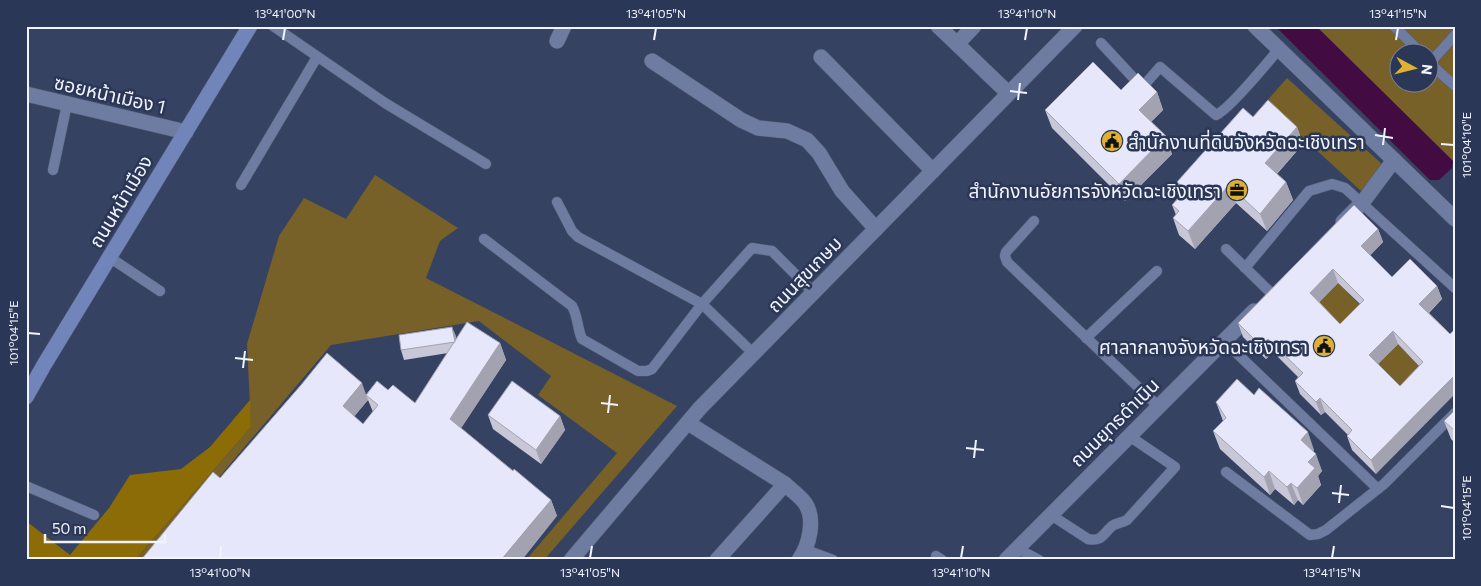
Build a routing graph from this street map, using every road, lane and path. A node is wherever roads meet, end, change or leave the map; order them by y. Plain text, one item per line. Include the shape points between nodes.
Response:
1 (250, 26) edge
2 (272, 26) edge
3 (564, 26) edge
4 (938, 26) edge
5 (974, 26) edge
6 (1075, 26) edge
7 (1255, 26) edge
8 (1394, 26) edge
9 (1455, 35) edge
10 (557, 41) dead end
11 (1410, 42) edge
12 (1101, 43) dead end
13 (958, 44) junction
14 (1279, 49) junction
15 (1438, 53) edge
16 (317, 57) junction
17 (821, 57) dead end
18 (652, 61) dead end
19 (1438, 70) edge
20 (1455, 86) edge
21 (1008, 93) junction
22 (26, 94) edge
23 (67, 104) junction
24 (186, 132) junction
25 (1394, 160) junction
26 (486, 164) dead end
27 (53, 170) dead end
28 (933, 171) junction
29 (241, 185) dead end
30 (557, 202) dead end
31 (1362, 203) junction
32 (1455, 219) edge
33 (1034, 221) dead end
34 (876, 229) junction
35 (1334, 231) edge
36 (484, 239) dead end
37 (1226, 249) dead end
38 (109, 258) junction
39 (1246, 268) junction
40 (1157, 271) dead end
41 (1455, 288) edge
42 (1275, 290) joint
43 (160, 291) dead end
44 (814, 293) junction
45 (702, 304) junction
46 (1086, 338) junction
47 (1224, 341) junction
48 (754, 354) junction
49 (26, 397) edge
50 (1158, 406) junction
51 (1455, 413) edge
52 (688, 423) junction
53 (1129, 436) junction
54 (1226, 472) dead end
55 (785, 484) junction
56 (26, 486) edge
57 (1378, 489) junction
58 (1051, 515) junction
59 (94, 516) dead end
60 (1018, 549) junction
61 (802, 555) edge
62 (572, 560) edge
63 (717, 560) edge
64 (832, 560) edge
65 (1006, 560) edge
66 (1039, 560) edge

1 - 24 street, ถนนหน้าเมือง
2 - 16 lane
3 - 10 street
4 - 13 street
5 - 13 street
6 - 21 street, ถนนสุขเกษม
7 - 14 street
8 - 11 lane
9 - 15 lane
12 - 14 lane via 1140,85 1146,83 1160,67 1216,114 1232,102
13 - 21 street
14 - 25 street
16 - 26 lane
16 - 29 lane
17 - 28 street
18 - 34 street via 742,120 758,128 786,131 807,140 819,153 842,191
19 - 20 lane
21 - 28 street, ถนนสุขเกษม
22 - 23 street, ซอยหน้าเมือง 1
23 - 24 street, ซอยหน้าเมือง 1
23 - 27 lane
24 - 38 street, ถนนหน้าเมือง
25 - 31 street
25 - 32 street
28 - 34 street, ถนนสุขเกษม
30 - 45 lane via 578,237
31 - 35 street
31 - 39 lane via 1345,188 1332,184 1309,191
31 - 41 lane
33 - 46 lane via 1006,252 1007,262
34 - 44 street, ถนนสุขเกษม
36 - 45 lane via 572,306 582,339 638,371 652,369
37 - 39 lane
38 - 43 lane
38 - 49 street, ถนนหน้าเมือง
39 - 42 lane
40 - 46 lane
42 - 47 street, ถนนยุทธดำเนิน
44 - 45 lane via 772,251 752,248
44 - 48 street, ถนนสุขเกษม
45 - 48 lane
46 - 50 lane
47 - 50 street, ถนนยุทธดำเนิน
47 - 57 lane
48 - 52 street, ถนนสุขเกษม
50 - 53 street, ถนนยุทธดำเนิน
51 - 57 lane
52 - 55 street
52 - 62 street, ถนนสุขเกษม
53 - 58 street, ถนนยุทธดำเนิน
53 - 58 lane via 1175,468 1127,520 1113,525 1102,537 1094,540
54 - 57 lane via 1310,535 1326,530
55 - 61 street via 806,503 811,518
55 - 63 street
56 - 59 lane
58 - 60 street, ถนนยุทธดำเนิน
60 - 65 street, ถนนยุทธดำเนิน
60 - 66 lane
61 - 64 lane

